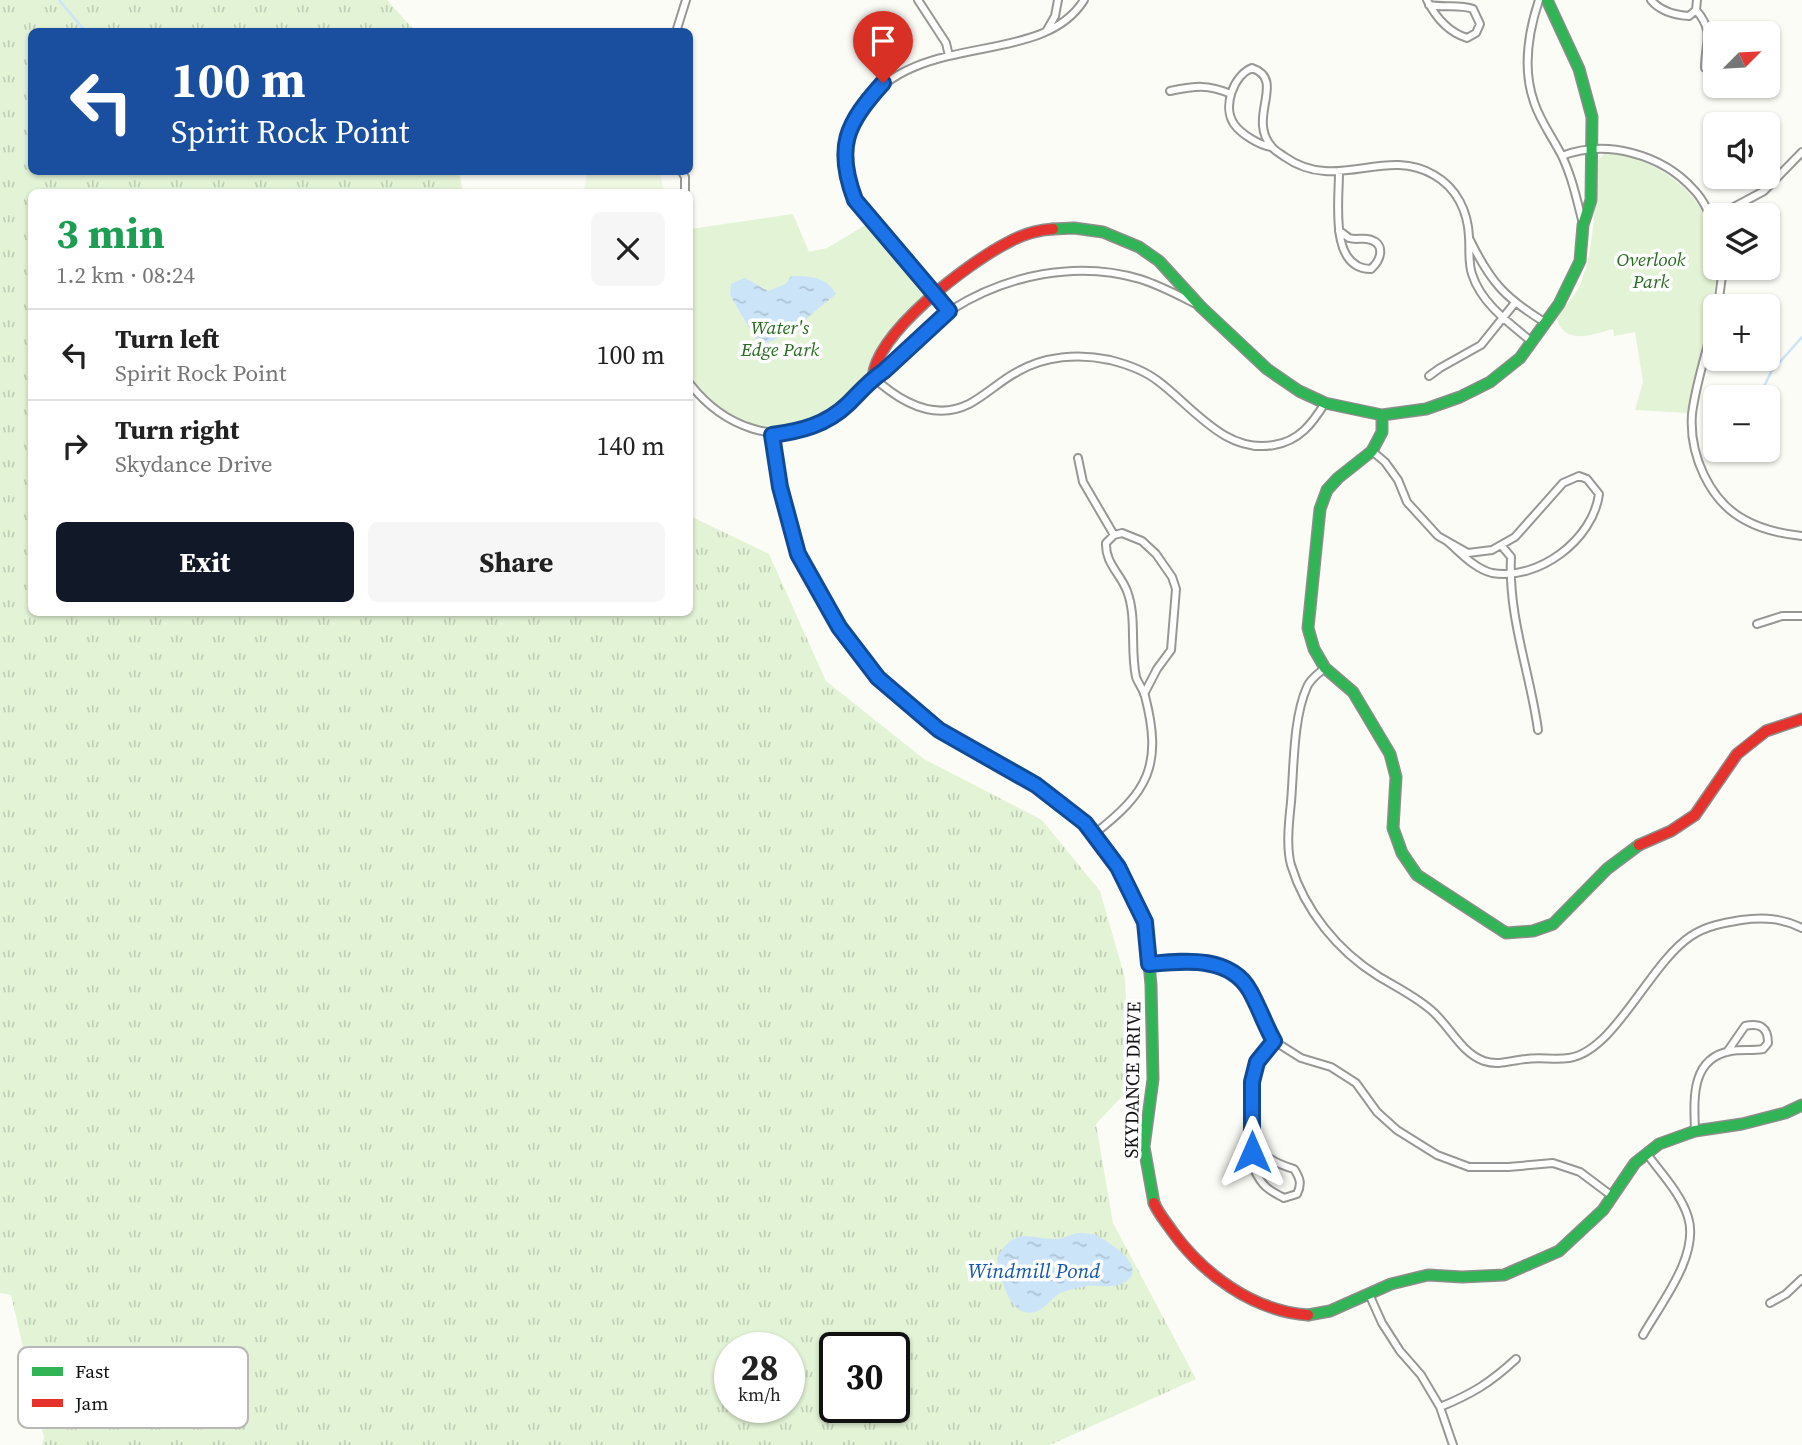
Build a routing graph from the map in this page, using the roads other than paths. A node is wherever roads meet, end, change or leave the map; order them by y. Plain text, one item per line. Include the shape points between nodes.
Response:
1 (686, 0) edge
2 (918, 0) edge
3 (1058, 0) edge
4 (1084, 0) edge
5 (1539, 0) edge
6 (1547, 0) edge
7 (1651, 0) edge
8 (1697, 0) edge
9 (1428, 3) edge
10 (1696, 10) junction
11 (1705, 21) edge
12 (677, 28) edge
13 (1046, 31) junction
14 (949, 56) junction
15 (1170, 91) dead end
16 (1231, 94) junction
17 (1271, 147) junction
18 (1593, 149) junction
19 (1802, 152) edge
20 (1562, 156) junction
21 (1339, 173) junction
22 (1704, 203) edge
23 (1741, 203) edge
24 (1583, 225) junction
25 (1339, 231) junction
26 (1469, 238) junction
27 (934, 292) junction
28 (1514, 304) junction
29 (1201, 307) junction
30 (949, 311) junction
31 (1504, 318) junction
32 (1546, 323) junction
33 (1531, 341) junction
34 (1703, 369) edge
35 (1429, 376) dead end
36 (873, 377) junction
37 (693, 387) edge
38 (1325, 403) junction
39 (1382, 415) junction
40 (772, 435) junction
41 (1372, 451) junction
42 (1078, 458) dead end
43 (1114, 535) junction
44 (1802, 536) edge
45 (1448, 542) junction
46 (1501, 545) junction
47 (1510, 574) junction
48 (1802, 616) edge
49 (1757, 624) dead end
50 (1325, 668) junction
51 (1144, 694) junction
52 (1802, 719) edge
53 (1538, 730) dead end
54 (1094, 834) junction
55 (1802, 919) edge
56 (1800, 928) edge
57 (1149, 964) junction
58 (1274, 1041) junction
59 (1727, 1052) junction
60 (1802, 1105) edge
61 (1695, 1131) junction
62 (1251, 1138) junction
63 (1647, 1154) junction
64 (1612, 1196) junction
65 (1802, 1279) edge
66 (1369, 1294) junction
67 (1770, 1303) dead end
68 (1643, 1335) dead end
69 (1516, 1359) dead end
70 (1440, 1407) junction
71 (1453, 1445) edge

1 - 12 street
2 - 14 street via 946,43
3 - 13 street
4 - 13 street via 1061,24
5 - 20 street via 1527,51 1529,79 1534,102
6 - 18 street via 1587,92
7 - 10 street via 1679,15 1689,16
8 - 10 street
9 - 9 street via 1455,34 1467,38 1476,33 1480,24 1473,9
10 - 11 street
13 - 14 street
14 - 27 street via 917,65 883,83 851,124 843,158 855,200
15 - 16 street via 1198,85
16 - 17 street via 1234,124 1262,146
16 - 17 street via 1245,71 1252,68 1268,79 1262,114
17 - 21 street via 1294,163
18 - 20 street
18 - 22 street via 1620,150 1656,161
18 - 24 street via 1591,200
19 - 23 street via 1764,191
20 - 24 street
21 - 25 street
21 - 26 street via 1405,165 1435,175 1459,198
24 - 32 street via 1580,261
25 - 25 street via 1353,264 1371,269 1381,257 1380,248 1374,241 1351,239
26 - 28 street via 1482,265
26 - 31 street via 1472,275 1480,292
27 - 29 street via 1006,243 1029,233 1074,228 1103,232 1139,247 1159,261
27 - 30 street
27 - 36 street via 874,365
28 - 31 street
28 - 32 street
29 - 30 street via 1138,278 1056,271 998,286
29 - 38 street via 1267,369
30 - 36 street
31 - 33 street
31 - 35 street via 1481,345
32 - 33 street
33 - 39 street via 1520,358 1490,382 1460,397 1426,409
34 - 44 street via 1692,414 1693,442 1704,477 1743,519 1776,533
36 - 38 street via 911,405 947,410 966,406 1042,361 1088,356 1111,360 1157,380 1216,429 1249,446 1283,444 1303,433
36 - 40 street via 826,421
37 - 40 street via 717,412 742,427
38 - 39 street
39 - 41 street via 1382,432
40 - 54 street, SKYDANCE DRIVE via 798,554 839,627 878,678 939,730 1036,785
41 - 45 street via 1385,462 1407,502
41 - 50 street via 1332,484 1320,509 1308,628
42 - 43 street via 1083,482
43 - 51 street via 1106,543 1106,555 1127,591 1136,678
43 - 51 street via 1122,533 1142,541 1156,554 1176,589 1171,650
45 - 46 street via 1468,553
45 - 47 street via 1482,568
46 - 47 street via 1511,557
46 - 47 street via 1522,530 1563,483 1579,476 1599,494 1597,509 1586,527 1552,562
47 - 53 street via 1516,629
48 - 49 street via 1782,616
50 - 52 street via 1353,692 1390,754 1396,777 1393,828 1402,853 1416,873 1506,933 1553,924 1607,869 1637,846 1695,815 1743,748 1766,731
50 - 56 street via 1308,684 1298,726 1290,863 1304,897 1326,930 1354,959 1434,1012 1476,1057 1503,1063 1571,1058 1599,1043 1669,955 1691,936 1716,924 1754,918 1785,920
51 - 54 street via 1152,760 1143,785 1123,811
54 - 57 street, SKYDANCE DRIVE via 1118,867 1145,922
55 - 56 street
57 - 58 street via 1216,964 1236,975 1249,989
57 - 66 street, SKYDANCE DRIVE via 1153,1079 1144,1147 1154,1206 1186,1250 1232,1289 1272,1310 1306,1315 1330,1311
58 - 62 street via 1257,1062 1252,1082
58 - 64 street via 1356,1083 1397,1130 1437,1155 1469,1167 1553,1163 1580,1172
59 - 59 street via 1763,1049 1768,1042 1766,1030 1762,1025 1745,1026
59 - 61 street via 1701,1070 1695,1085
60 - 61 street, SKYDANCE DRIVE via 1742,1124
61 - 63 street, SKYDANCE DRIVE via 1659,1144
62 - 62 street via 1252,1167 1265,1189 1284,1199 1297,1194 1301,1187 1294,1169 1270,1160
63 - 64 street, SKYDANCE DRIVE
63 - 68 street via 1681,1202 1689,1219 1689,1240 1687,1258
64 - 66 street, SKYDANCE DRIVE via 1559,1251 1532,1265 1504,1275 1428,1275
65 - 67 street
66 - 70 street via 1382,1323
69 - 70 street via 1471,1395
70 - 71 street

